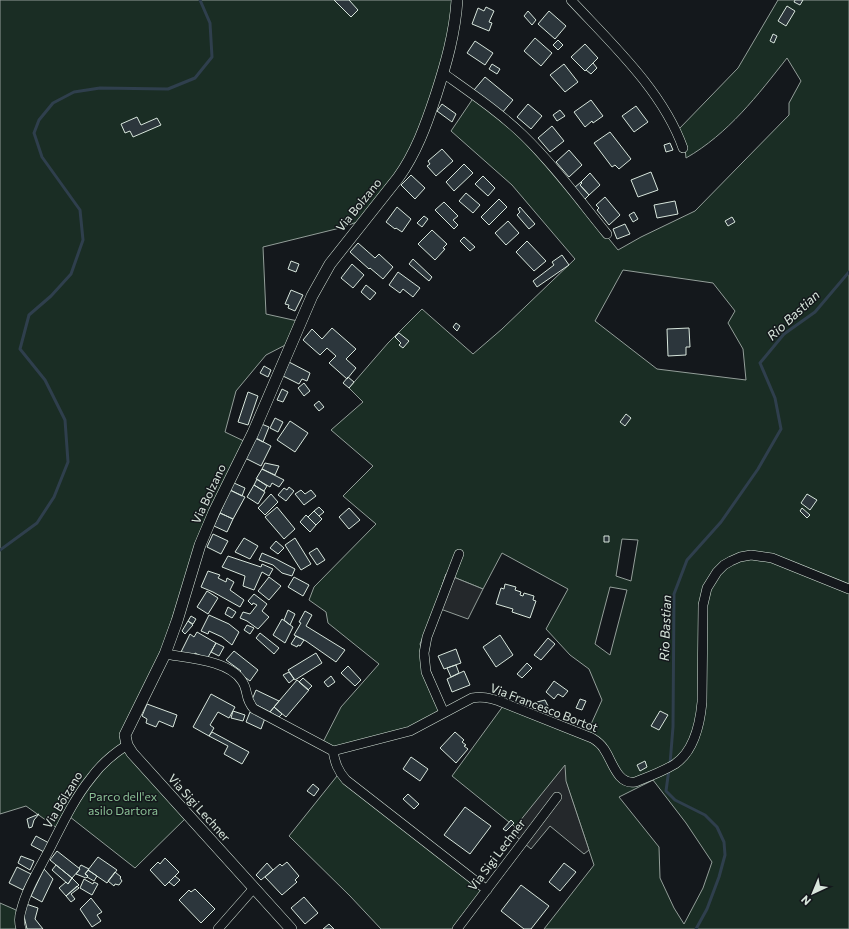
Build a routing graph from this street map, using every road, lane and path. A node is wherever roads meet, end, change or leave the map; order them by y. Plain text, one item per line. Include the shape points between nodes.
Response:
1 (457, 0) edge
2 (571, 0) edge
3 (443, 74) junction
4 (683, 148) dead end
5 (607, 234) dead end
6 (459, 554) dead end
7 (849, 589) edge
8 (165, 654) junction
9 (444, 713) junction
10 (127, 745) junction
11 (333, 751) junction
12 (557, 797) dead end
13 (254, 888) junction
14 (487, 890) junction
15 (20, 929) edge
16 (218, 929) edge
17 (291, 929) edge
18 (457, 929) edge

1 - 3 street, Via Bolzano via 452,41
2 - 4 street via 649,88 669,117
3 - 5 street via 483,102 524,136 548,161
3 - 8 street, Via Bolzano via 413,156 330,264 312,296 200,545
6 - 9 street via 427,637 424,653 426,672
7 - 9 street, Via Francesco Bortot via 760,555 740,557 724,565 707,588 704,597 701,717 693,741 675,764 635,782 628,782 617,774 605,750 592,738 488,697 472,698
8 - 10 street, Via Bolzano via 127,730
8 - 11 street via 212,662 230,670 243,682 249,703 254,709
9 - 11 street, Via Francesco Bortot via 410,731
10 - 13 street, Via Sigi Lechner
10 - 15 street, Via Bolzano via 91,776 77,798 29,889 21,911
11 - 14 street via 340,774 346,780
12 - 14 street, Via Sigi Lechner
13 - 16 street
13 - 17 street, Via Sigi Lechner
14 - 18 street, Via Sigi Lechner

